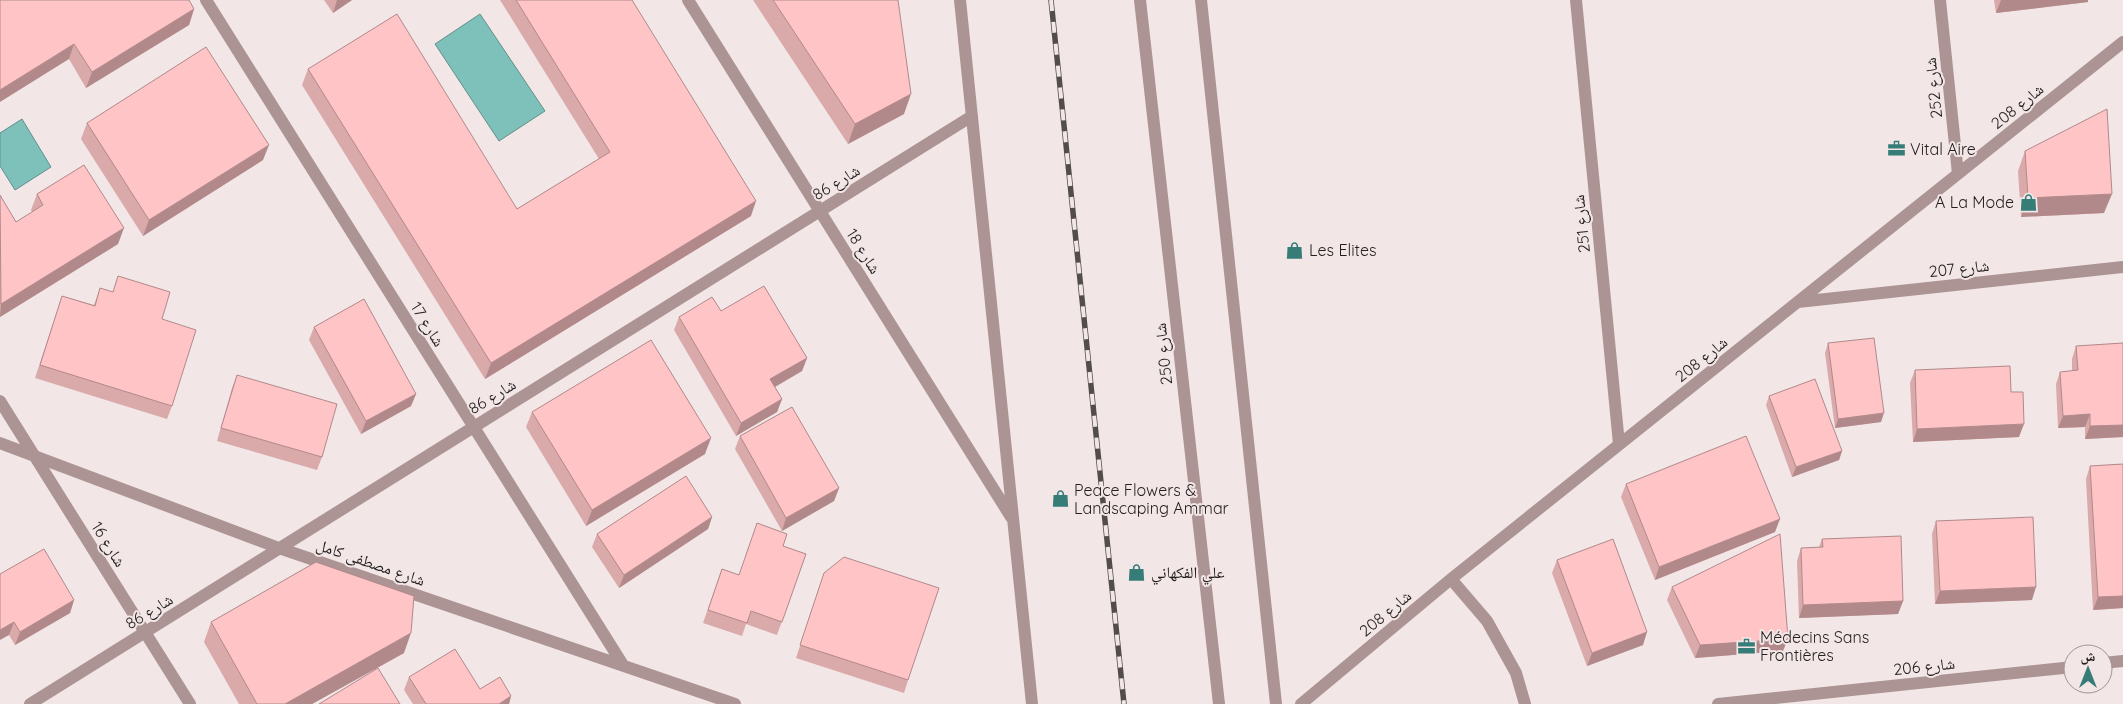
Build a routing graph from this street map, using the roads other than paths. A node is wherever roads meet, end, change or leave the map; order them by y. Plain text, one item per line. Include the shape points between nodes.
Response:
1 (206, 0) edge
2 (688, 0) edge
3 (960, 0) edge
4 (1140, 0) edge
5 (1201, 0) edge
6 (1576, 0) edge
7 (1940, 0) edge
8 (2123, 42) edge
9 (972, 116) junction
10 (1958, 174) junction
11 (820, 211) junction
12 (2123, 267) edge
13 (1798, 302) junction
14 (0, 401) edge
15 (474, 427) junction
16 (0, 444) edge
17 (1619, 444) junction
18 (34, 456) junction
19 (1013, 520) junction
20 (279, 548) junction
21 (1451, 579) junction
22 (145, 632) junction
23 (623, 664) junction
24 (2063, 668) edge
25 (30, 704) edge
26 (190, 704) edge
27 (735, 704) edge
28 (1032, 704) edge
29 (1218, 704) edge
30 (1276, 704) edge
31 (1301, 704) edge
32 (1525, 704) edge
33 (1718, 704) edge

1 - 15 street, شارع 17
2 - 11 street, شارع 18
3 - 9 street
4 - 29 street, شارع 250
5 - 30 street
6 - 17 street, شارع 251
7 - 10 street, شارع 252
8 - 10 street, شارع 208
9 - 11 street, شارع 86
9 - 19 street
10 - 13 street, شارع 208
11 - 15 street, شارع 86
11 - 19 street, شارع 18
12 - 13 street, شارع 207
13 - 17 street, شارع 208
14 - 18 street, شارع 16
15 - 20 street, شارع 86
15 - 23 street, شارع 17
16 - 18 street, شارع مصطفى كامل
17 - 21 street, شارع 208
18 - 20 street, شارع مصطفى كامل
18 - 22 street, شارع 16
19 - 28 street
20 - 22 street, شارع 86
20 - 23 street, شارع مصطفى كامل
21 - 31 street, شارع 208
21 - 32 street via 1487,621 1516,674
22 - 25 street, شارع 86
22 - 26 street, شارع 16
23 - 27 street, شارع مصطفى كامل
24 - 33 street, شارع 206

